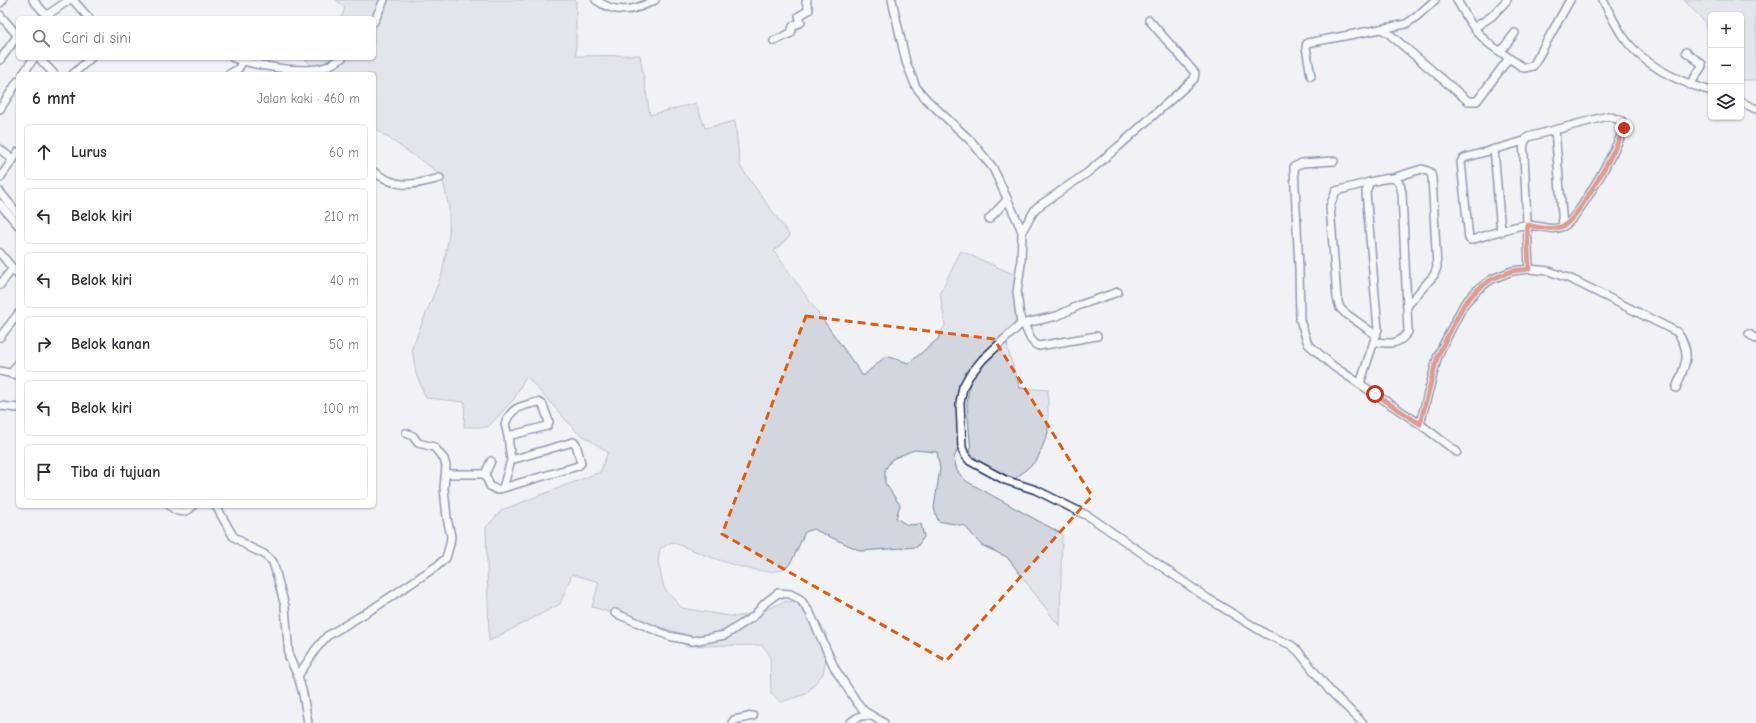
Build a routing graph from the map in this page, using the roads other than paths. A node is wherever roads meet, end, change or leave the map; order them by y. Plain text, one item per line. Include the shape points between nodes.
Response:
1 (3, 0) edge
2 (33, 0) edge
3 (69, 0) edge
4 (73, 0) edge
5 (384, 0) edge
6 (596, 0) edge
7 (655, 0) edge
8 (807, 0) edge
9 (892, 0) edge
10 (1435, 0) edge
11 (1458, 0) edge
12 (1507, 0) edge
13 (1570, 0) edge
14 (1603, 0) edge
15 (0, 3) edge
16 (0, 15) edge
17 (45, 16) edge
18 (47, 16) edge
19 (87, 16) edge
20 (376, 18) edge
21 (1149, 20) dead end
22 (1474, 28) junction
23 (1381, 29) junction
24 (16, 33) edge
25 (1515, 33) dead end
26 (16, 38) edge
27 (774, 41) dead end
28 (1501, 51) junction
29 (1686, 52) dead end
30 (1509, 58) junction
31 (0, 60) edge
32 (33, 60) edge
33 (41, 60) edge
34 (240, 60) edge
35 (338, 60) edge
36 (82, 61) edge
37 (243, 61) junction
38 (24, 72) edge
39 (52, 72) edge
40 (74, 72) edge
41 (233, 72) edge
42 (305, 72) edge
43 (1311, 76) dead end
44 (16, 85) edge
45 (1690, 85) junction
46 (1708, 90) edge
47 (1744, 103) edge
48 (0, 109) edge
49 (1756, 109) edge
50 (1555, 130) junction
51 (1524, 141) junction
52 (1494, 149) junction
53 (0, 150) edge
54 (16, 155) edge
55 (13, 160) junction
56 (1334, 161) dead end
57 (376, 173) edge
58 (0, 178) edge
59 (440, 178) dead end
60 (1393, 178) junction
61 (1370, 182) junction
62 (0, 192) edge
63 (1007, 200) junction
64 (0, 204) edge
65 (16, 212) edge
66 (989, 219) dead end
67 (16, 223) edge
68 (1527, 225) junction
69 (1563, 226) junction
70 (1022, 231) junction
71 (1501, 232) junction
72 (0, 253) edge
73 (13, 268) junction
74 (1529, 269) junction
75 (16, 272) edge
76 (0, 285) edge
77 (1118, 292) dead end
78 (1407, 306) junction
79 (16, 317) edge
80 (1023, 324) junction
81 (1750, 334) dead end
82 (1097, 336) dead end
83 (0, 337) edge
84 (1376, 338) junction
85 (1756, 339) edge
86 (0, 371) edge
87 (15, 375) edge
88 (1360, 384) junction
89 (1676, 388) dead end
90 (0, 406) edge
91 (16, 408) edge
92 (1420, 424) junction
93 (406, 433) dead end
94 (508, 436) junction
95 (1457, 452) dead end
96 (511, 460) junction
97 (491, 461) dead end
98 (446, 474) junction
99 (485, 474) junction
100 (503, 488) junction
101 (172, 508) edge
102 (191, 508) edge
103 (217, 508) edge
104 (615, 613) dead end
105 (298, 676) junction
106 (753, 716) dead end
107 (873, 716) junction
108 (308, 723) edge
109 (732, 723) edge
110 (850, 723) edge
111 (878, 723) edge
112 (884, 723) edge
113 (1363, 723) edge

1 - 15 street
2 - 17 street
3 - 18 street
4 - 19 street
5 - 20 street
6 - 7 street via 606,7 628,10 640,8
8 - 27 street via 809,10 799,16 801,22 793,26 791,33
9 - 63 street via 906,62 916,88 972,142 993,168
10 - 23 street via 1406,24
11 - 22 street
12 - 22 street via 1492,16
13 - 30 street via 1533,66 1524,68
14 - 45 street via 1622,35 1646,62
16 - 24 street
21 - 70 street via 1195,73 1194,79 1113,151 1036,208
22 - 28 street via 1484,40
23 - 30 street via 1468,101 1477,101
23 - 43 street via 1308,43 1306,47
25 - 28 street
26 - 31 street
28 - 30 street
29 - 45 street via 1702,64
32 - 38 street
33 - 39 street
34 - 37 street
35 - 42 street via 326,67
36 - 40 street
37 - 41 street
37 - 42 street
44 - 48 street
45 - 46 street
47 - 49 street
50 - 51 street via 1528,137
50 - 69 street
50 - 69 street via 1608,116 1622,121 1624,128 1583,205 1574,218
51 - 52 street
51 - 68 street
52 - 71 street
52 - 71 street via 1464,158 1461,168 1469,239
53 - 55 street
54 - 55 street
55 - 58 street
56 - 88 street via 1302,163 1294,168 1300,320 1308,344 1333,366
57 - 59 street via 392,183 400,184
60 - 61 street
60 - 78 street via 1398,179 1401,184 1402,193
60 - 78 street via 1422,169 1430,172 1432,177 1437,268
61 - 84 street via 1366,192 1378,329
61 - 84 street via 1336,191 1330,206 1337,298 1340,308
62 - 65 street
63 - 66 street
63 - 70 street
64 - 67 street
68 - 69 street via 1555,228
68 - 71 street
68 - 74 street
70 - 80 street via 1017,292
72 - 73 street
73 - 75 street
73 - 76 street
74 - 89 street via 1549,271 1573,280 1677,332 1685,345 1687,356
74 - 92 street via 1512,271 1492,279 1464,304 1438,355
77 - 80 street via 1057,316
78 - 84 street via 1408,332 1403,340 1395,343
79 - 83 street
80 - 82 street via 1034,344 1039,346
80 - 113 street via 983,359 963,387 960,403 962,448 970,461 1005,480 1036,490 1090,517 1207,598 1266,634 1291,645 1330,691
81 - 85 street
84 - 88 street
86 - 87 street
88 - 92 street
90 - 91 street
92 - 95 street
93 - 98 street via 413,436 418,443 434,447 439,452 444,458
94 - 94 street via 547,426 549,422 543,405 538,402 515,409 505,424
94 - 96 street
96 - 100 street
96 - 100 street via 574,442 581,463
97 - 99 street
98 - 99 street
98 - 105 street via 444,488 451,536 446,558 374,608 327,636
99 - 100 street via 492,488
101 - 102 street via 180,512
103 - 105 street via 233,536 273,562 285,606 289,657
104 - 107 street via 669,636 693,641 725,635 754,616 765,603 778,594 790,594 800,598 835,669 864,711
105 - 108 street
106 - 109 street via 734,720
107 - 110 street via 866,714 856,717
107 - 111 street
107 - 112 street

